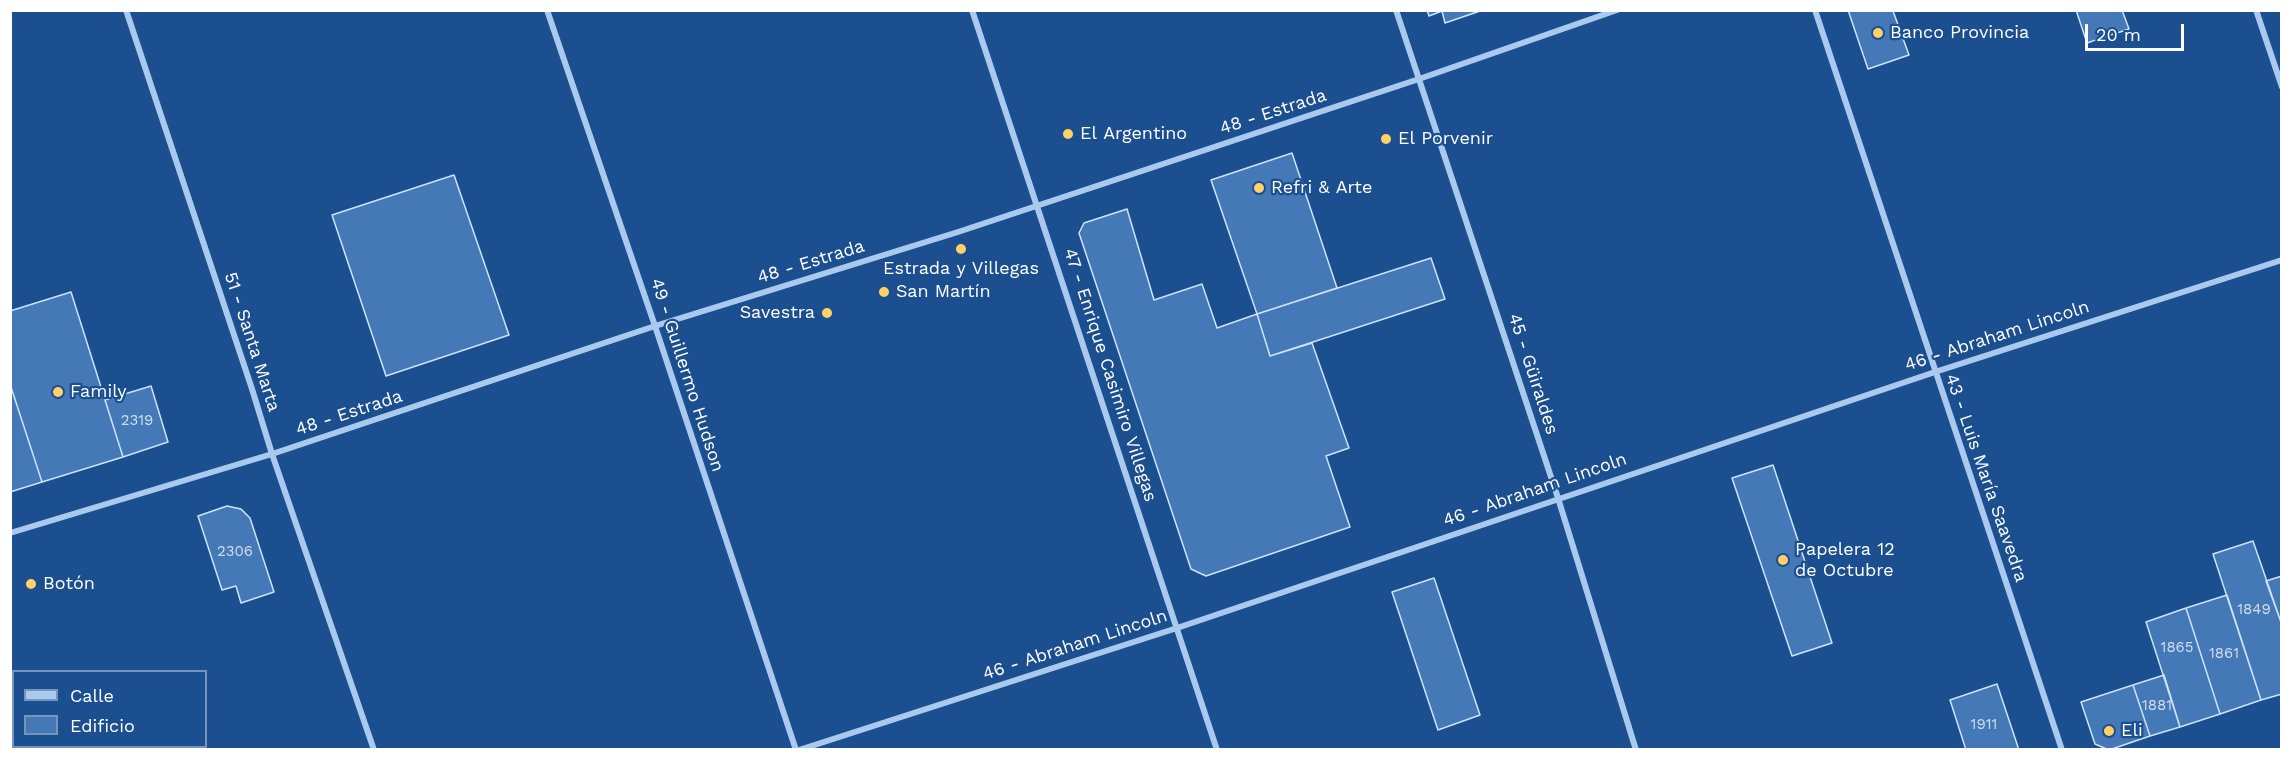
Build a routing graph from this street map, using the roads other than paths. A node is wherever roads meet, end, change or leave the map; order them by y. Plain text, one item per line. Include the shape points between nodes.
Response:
1 (126, 10) edge
2 (547, 10) edge
3 (972, 10) edge
4 (1396, 10) edge
5 (1617, 10) edge
6 (1815, 10) edge
7 (2256, 10) edge
8 (1419, 80) junction
9 (2282, 87) edge
10 (1038, 205) junction
11 (2282, 260) edge
12 (655, 326) junction
13 (1935, 372) junction
14 (272, 454) junction
15 (1558, 498) junction
16 (10, 533) edge
17 (1177, 627) junction
18 (374, 750) edge
19 (797, 750) edge
20 (1217, 750) edge
21 (1636, 750) edge
22 (2062, 750) edge

1 - 14 street, 51 - Santa Marta
2 - 12 street, 49 - Guillermo Hudson
3 - 10 street, 47 - Enrique Casimiro Villegas
4 - 8 street, 45 - Güiraldes
5 - 8 street, 48 - Estrada
6 - 13 street, 43 - Luis María Saavedra
7 - 9 street
8 - 10 street, 48 - Estrada
8 - 15 street, 45 - Güiraldes
10 - 12 street, 48 - Estrada
10 - 17 street, 47 - Enrique Casimiro Villegas
11 - 13 street, 46 - Abraham Lincoln
12 - 14 street, 48 - Estrada
12 - 19 street, 49 - Guillermo Hudson
13 - 15 street, 46 - Abraham Lincoln
13 - 22 street, 43 - Luis María Saavedra
14 - 16 street, 48 - Estrada
14 - 18 street, 51 - Santa Marta
15 - 17 street, 46 - Abraham Lincoln
15 - 21 street, 45 - Güiraldes
17 - 19 street, 46 - Abraham Lincoln
17 - 20 street, 47 - Enrique Casimiro Villegas

